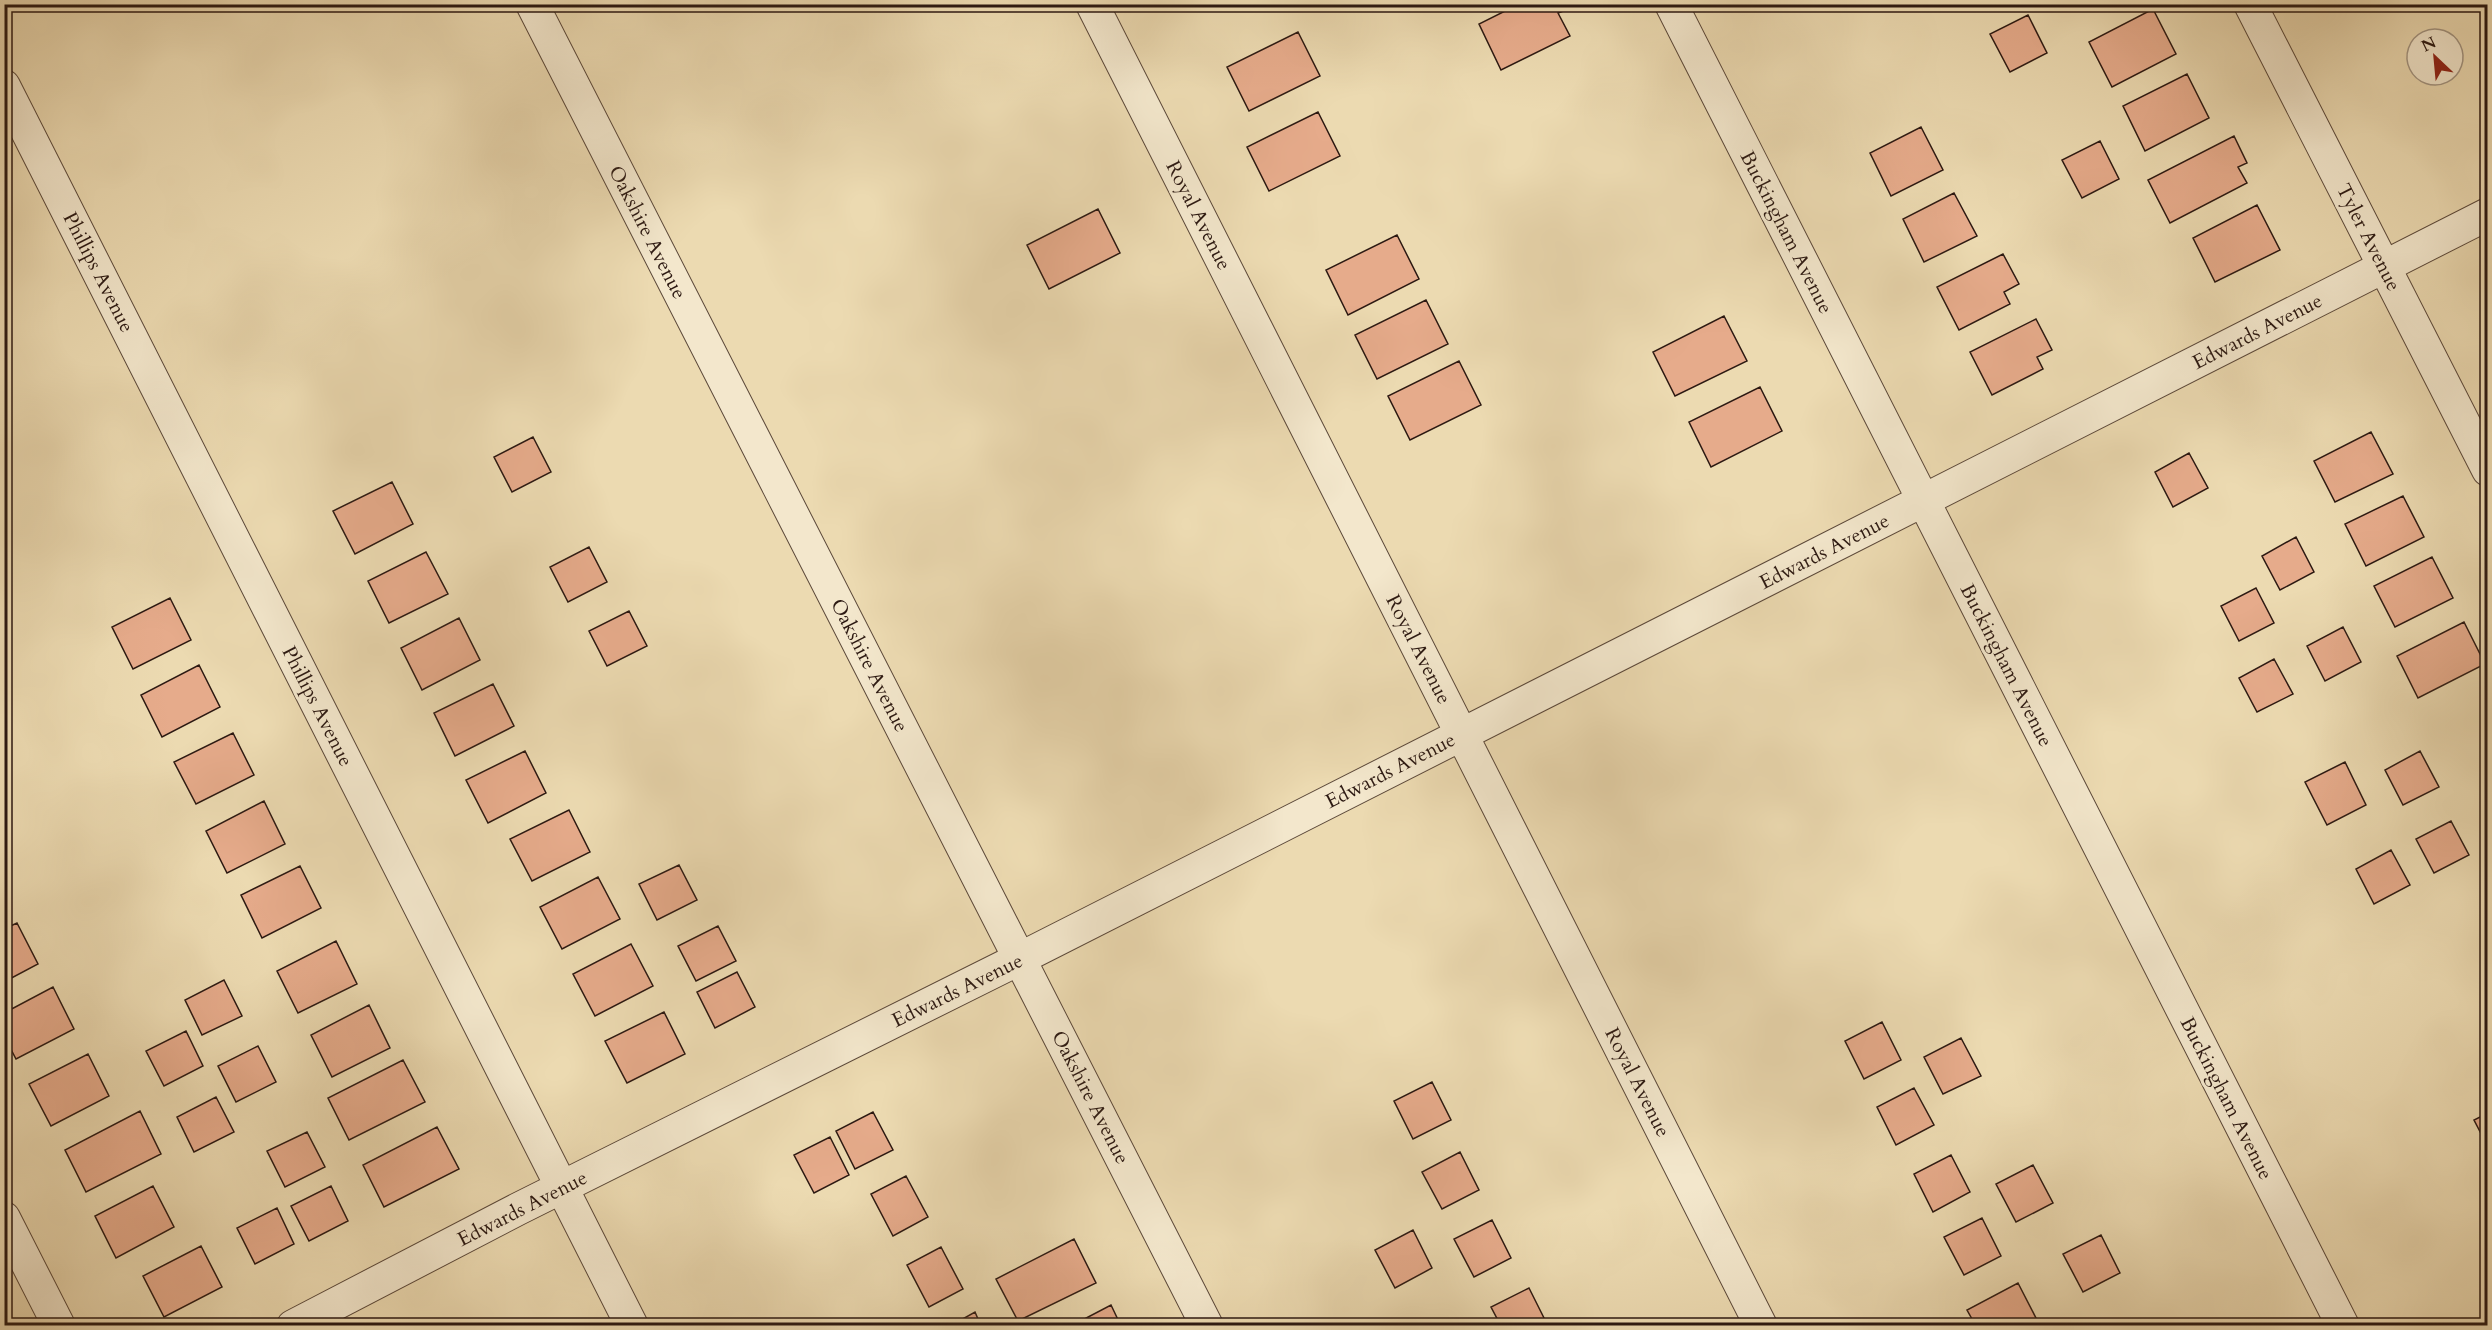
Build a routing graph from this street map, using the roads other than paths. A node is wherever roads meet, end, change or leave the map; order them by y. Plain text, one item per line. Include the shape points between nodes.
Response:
1 (532, 4) edge
2 (1092, 4) edge
3 (1671, 4) edge
4 (2250, 4) edge
5 (4, 86) edge
6 (2487, 214) edge
7 (2384, 267) junction
8 (2487, 470) edge
9 (1924, 500) junction
10 (1462, 733) junction
11 (1021, 958) junction
12 (561, 1188) junction
13 (4, 1218) edge
14 (59, 1326) edge
15 (293, 1326) edge
16 (632, 1326) edge
17 (1207, 1326) edge
18 (1761, 1326) edge
19 (2343, 1326) edge

1 - 11 street, Oakshire Avenue
2 - 10 street, Royal Avenue
3 - 9 street, Buckingham Avenue
4 - 7 street, Tyler Avenue
5 - 12 street, Phillips Avenue
6 - 7 street, Edwards Avenue
7 - 8 street, Tyler Avenue
7 - 9 street, Edwards Avenue
9 - 10 street, Edwards Avenue
9 - 19 street, Buckingham Avenue
10 - 11 street, Edwards Avenue
10 - 18 street, Royal Avenue
11 - 12 street, Edwards Avenue
11 - 17 street, Oakshire Avenue
12 - 15 street, Edwards Avenue
12 - 16 street, Phillips Avenue
13 - 14 street

